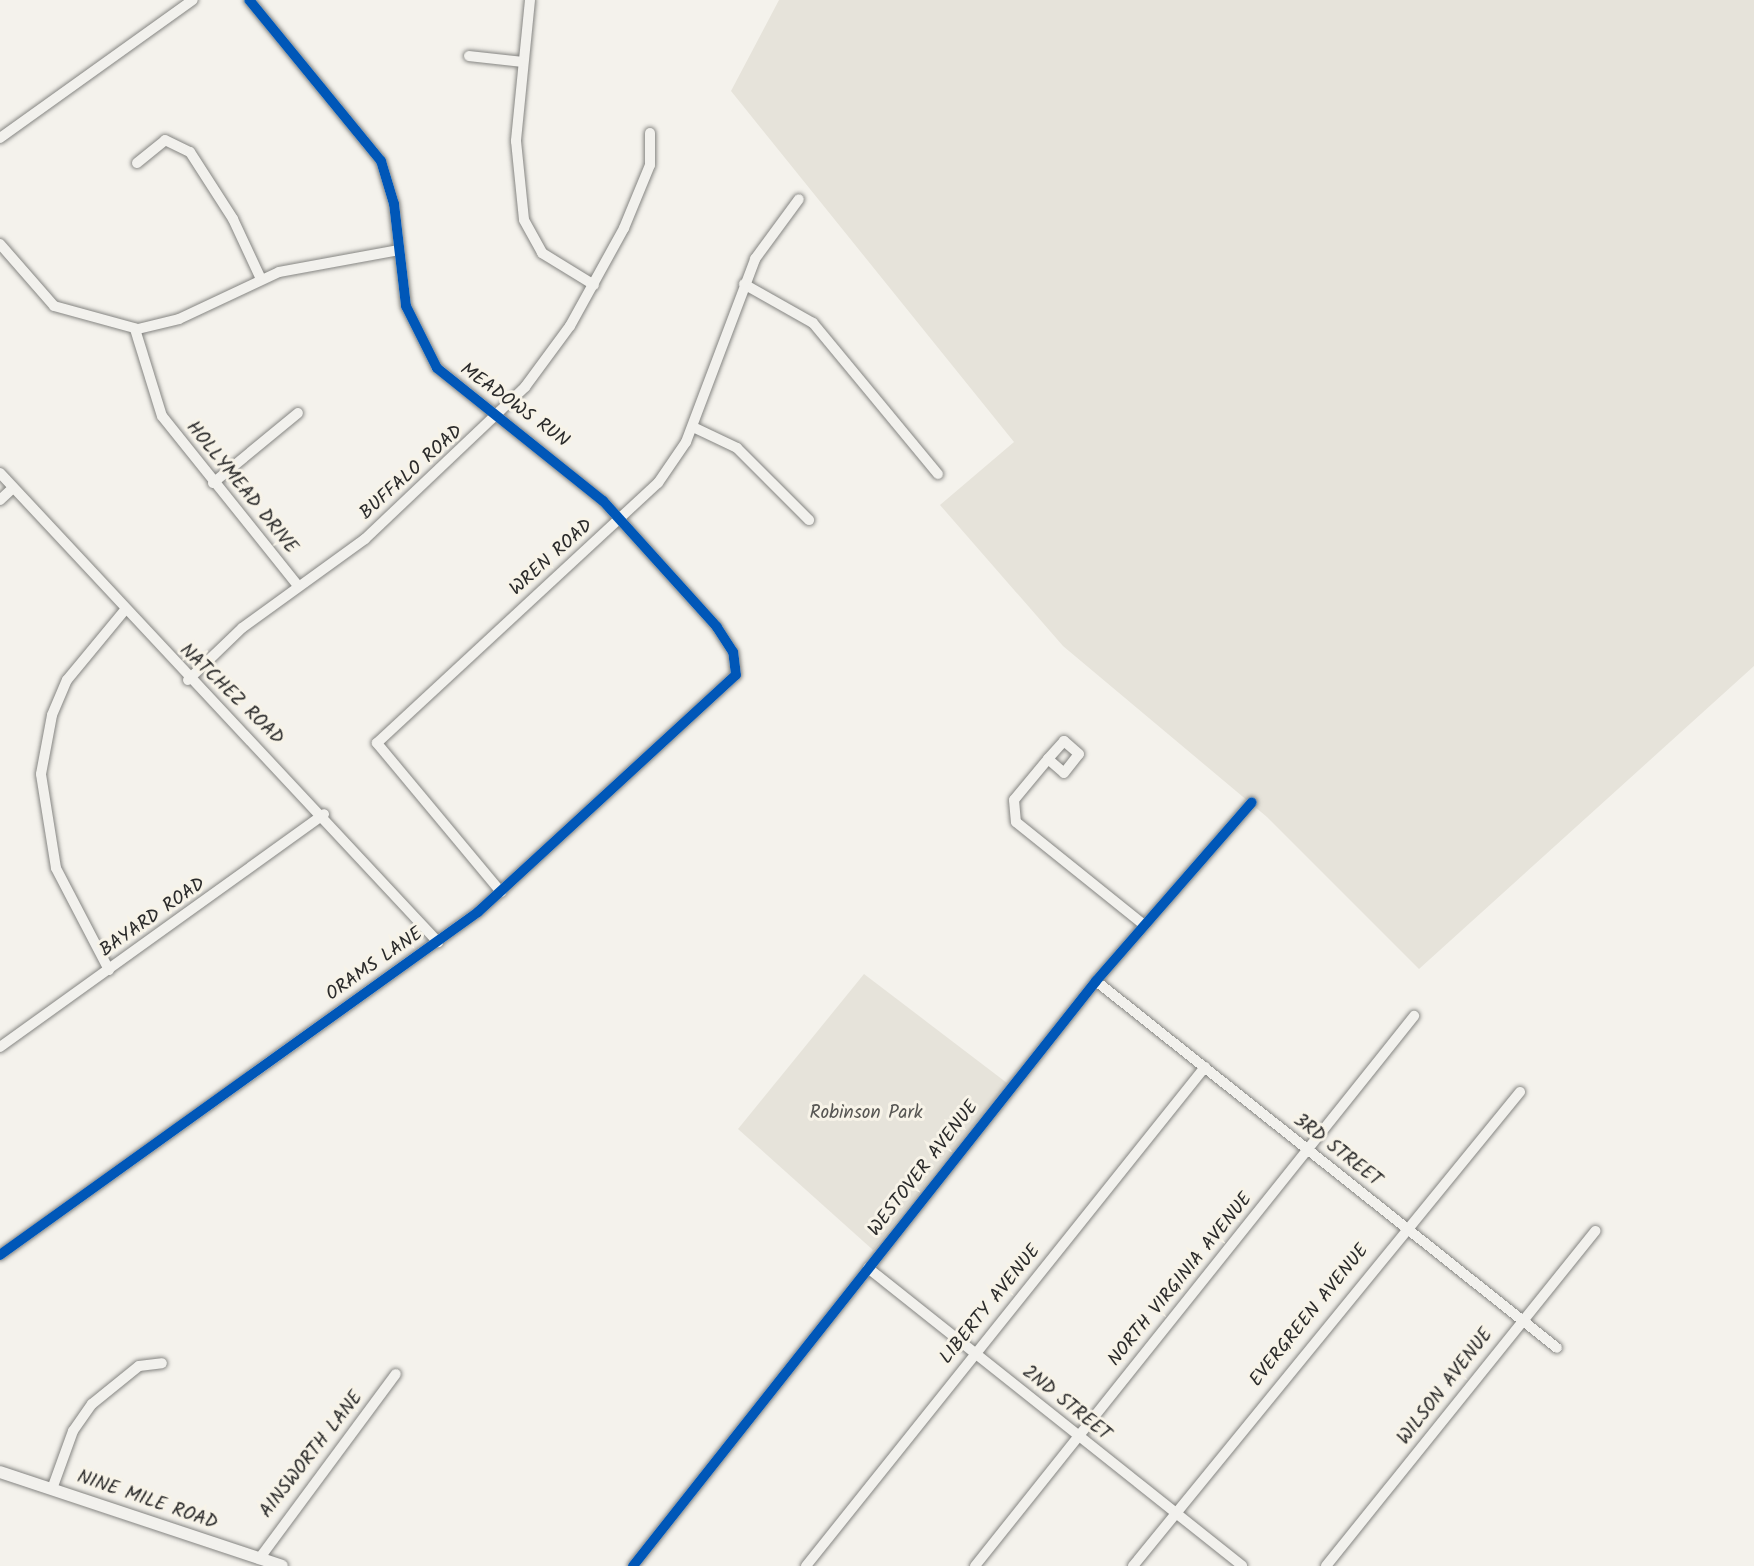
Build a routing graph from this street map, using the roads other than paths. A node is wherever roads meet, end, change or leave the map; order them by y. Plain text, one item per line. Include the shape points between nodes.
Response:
1 (193, 0) edge
2 (249, 0) edge
3 (530, 0) edge
4 (469, 57) dead end
5 (523, 62) junction
6 (650, 132) dead end
7 (0, 138) edge
8 (137, 163) dead end
9 (799, 199) dead end
10 (0, 244) edge
11 (399, 250) junction
12 (261, 279) junction
13 (744, 284) junction
14 (594, 285) junction
15 (135, 329) junction
16 (298, 413) dead end
17 (497, 418) junction
18 (693, 427) junction
19 (0, 473) edge
20 (938, 474) dead end
21 (213, 483) junction
22 (13, 488) junction
23 (0, 500) edge
24 (620, 520) junction
25 (809, 520) dead end
26 (298, 586) junction
27 (124, 611) junction
28 (737, 667) joint
29 (188, 680) junction
30 (1048, 760) dead end
31 (1252, 802) dead end
32 (324, 814) junction
33 (501, 892) junction
34 (1143, 924) junction
35 (438, 942) junction
36 (109, 970) junction
37 (1096, 981) junction
38 (1414, 1016) dead end
39 (0, 1047) edge
40 (1205, 1067) junction
41 (1520, 1092) dead end
42 (1308, 1149) junction
43 (1404, 1227) junction
44 (1595, 1231) dead end
45 (0, 1255) edge
46 (868, 1268) junction
47 (1521, 1322) junction
48 (1557, 1348) dead end
49 (975, 1354) junction
50 (162, 1363) dead end
51 (396, 1374) dead end
52 (1078, 1436) junction
53 (0, 1472) edge
54 (51, 1489) junction
55 (1176, 1513) junction
56 (259, 1559) junction
57 (282, 1566) edge
58 (634, 1566) edge
59 (806, 1566) edge
60 (975, 1566) edge
61 (1133, 1566) edge
62 (1242, 1566) edge
63 (1326, 1566) edge

1 - 7 street
2 - 11 street, MEADOWS RUN via 290,57 368,138 394,204
3 - 5 street
4 - 5 street
5 - 14 street via 516,141 524,220 542,253
6 - 14 street, BUFFALO ROAD via 654,151 639,198
8 - 12 street via 164,141 190,152 233,219
9 - 13 street, WREN ROAD
10 - 15 street via 54,306
11 - 12 street via 324,258
11 - 17 street, MEADOWS RUN via 406,306 422,346 447,380
12 - 15 street via 179,319
13 - 18 street, WREN ROAD
13 - 20 street via 813,323
14 - 17 street, BUFFALO ROAD via 552,352
15 - 21 street, HOLLYMEAD DRIVE via 162,416
16 - 21 street
17 - 24 street, MEADOWS RUN via 562,463
17 - 26 street, BUFFALO ROAD via 365,539
18 - 24 street, WREN ROAD via 658,483
18 - 25 street via 737,448
19 - 22 street, NATCHEZ ROAD
21 - 26 street, HOLLYMEAD DRIVE
22 - 23 street
22 - 27 street, NATCHEZ ROAD
24 - 28 street, MEADOWS RUN via 710,618
24 - 33 street, WREN ROAD via 377,743
26 - 29 street, BUFFALO ROAD
27 - 29 street, NATCHEZ ROAD
27 - 36 street via 67,680 41,774 56,868
28 - 33 street, ORAMS LANE via 725,690
29 - 32 street, NATCHEZ ROAD
30 - 34 street via 1014,800 1016,822
31 - 34 street, WESTOVER AVENUE
32 - 35 street, NATCHEZ ROAD
32 - 36 street, BAYARD ROAD
33 - 35 street, ORAMS LANE
34 - 37 street, WESTOVER AVENUE
35 - 45 street, ORAMS LANE
36 - 39 street, BAYARD ROAD
37 - 40 street, 3RD STREET
37 - 46 street, WESTOVER AVENUE
38 - 42 street, NORTH VIRGINIA AVENUE
40 - 42 street, 3RD STREET
40 - 49 street, LIBERTY AVENUE
41 - 43 street, EVERGREEN AVENUE
42 - 43 street, 3RD STREET
42 - 52 street, NORTH VIRGINIA AVENUE
43 - 47 street, 3RD STREET
43 - 55 street, EVERGREEN AVENUE
44 - 47 street, WILSON AVENUE
46 - 49 street, 2ND STREET
46 - 58 street, WESTOVER AVENUE
47 - 48 street, 3RD STREET
47 - 63 street, WILSON AVENUE
49 - 52 street, 2ND STREET
49 - 59 street, LIBERTY AVENUE
50 - 54 street via 139,1366 92,1404 73,1431
51 - 56 street, AINSWORTH LANE
52 - 55 street, 2ND STREET
52 - 60 street, NORTH VIRGINIA AVENUE
53 - 54 main road, NINE MILE ROAD
54 - 56 main road, NINE MILE ROAD
55 - 61 street, EVERGREEN AVENUE
55 - 62 street, 2ND STREET
56 - 57 main road, NINE MILE ROAD

